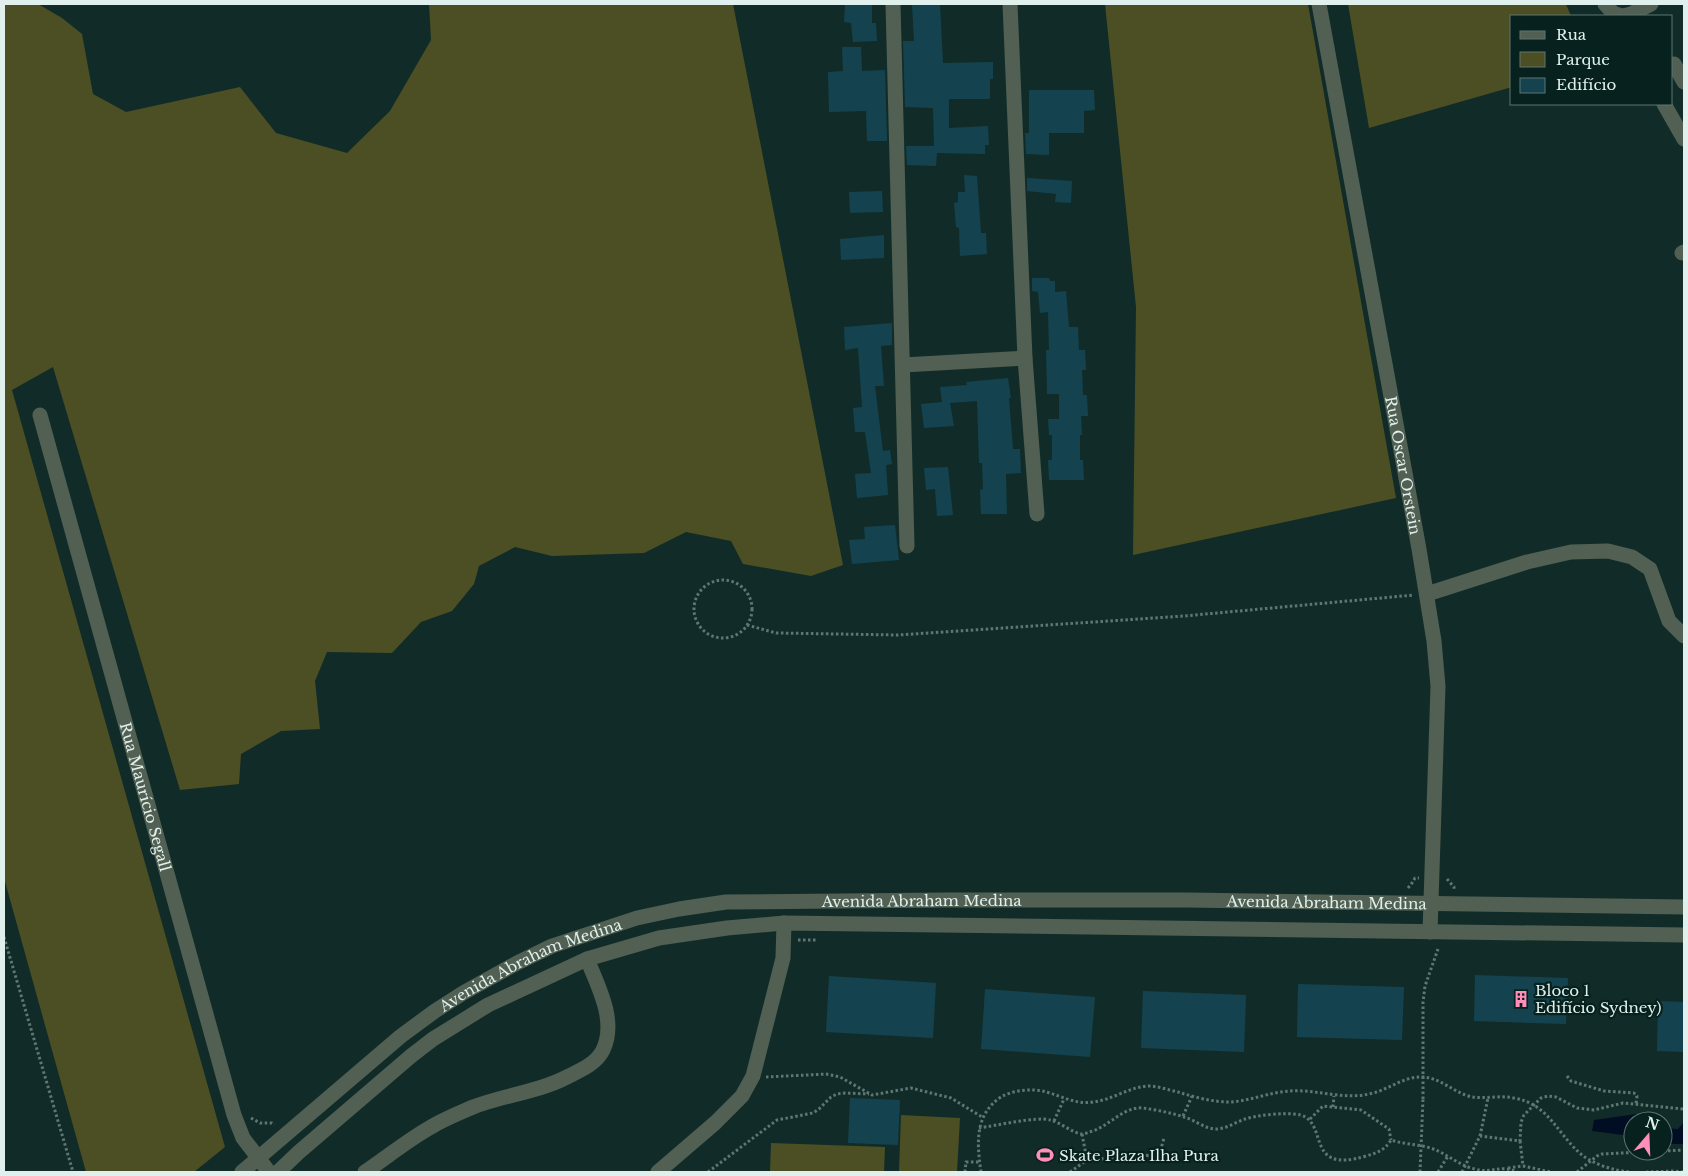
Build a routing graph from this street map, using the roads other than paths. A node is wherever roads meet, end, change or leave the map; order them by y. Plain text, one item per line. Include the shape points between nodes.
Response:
1 (892, 4) edge
2 (1010, 4) edge
3 (1319, 4) edge
4 (1605, 4) edge
5 (1651, 4) edge
6 (1618, 15) edge
7 (1627, 15) edge
8 (1677, 62) edge
9 (1679, 81) edge
10 (1665, 105) edge
11 (1684, 139) edge
12 (1025, 358) junction
13 (903, 365) junction
14 (40, 415) dead end
15 (1037, 514) dead end
16 (907, 546) dead end
17 (1427, 594) junction
18 (1684, 636) edge
19 (910, 900) junction
20 (944, 900) junction
21 (1431, 903) junction
22 (1684, 907) edge
23 (784, 923) junction
24 (907, 925) junction
25 (943, 925) junction
26 (1430, 932) junction
27 (1684, 935) edge
28 (587, 958) junction
29 (258, 1159) junction
30 (242, 1172) edge
31 (268, 1172) edge
32 (278, 1172) edge
33 (365, 1172) edge
34 (658, 1172) edge

1 - 13 street
2 - 12 street
3 - 17 street, Rua Oscar Orstein
4 - 6 street
5 - 7 street
8 - 9 street
10 - 11 street
12 - 13 street
12 - 15 street
13 - 16 street
14 - 29 street, Rua Maurício Segall via 234,1115 243,1138
17 - 18 street via 1527,562 1571,552 1608,551 1632,557 1650,568 1669,621
17 - 21 street, Rua Oscar Orstein via 1438,686
19 - 20 street, Avenida Abraham Medina
19 - 24 street via 915,904 917,915
19 - 29 street, Avenida Abraham Medina via 726,902 636,918 552,946 435,1010
20 - 21 street, Avenida Abraham Medina
20 - 25 street via 935,911
21 - 22 street, Avenida Abraham Medina
21 - 26 street, Rua Oscar Orstein
23 - 24 street, Avenida Abraham Medina
23 - 28 street, Avenida Abraham Medina via 659,938
23 - 34 street via 783,958 753,1076 742,1096
24 - 25 street, Avenida Abraham Medina
25 - 26 street, Avenida Abraham Medina
26 - 27 street, Avenida Abraham Medina
28 - 32 street, Avenida Abraham Medina via 488,1005 433,1039
28 - 33 street via 606,1008 608,1023 602,1051 591,1065 554,1084 474,1107 432,1126
29 - 30 street, Avenida Abraham Medina
29 - 31 street, Rua Maurício Segall

